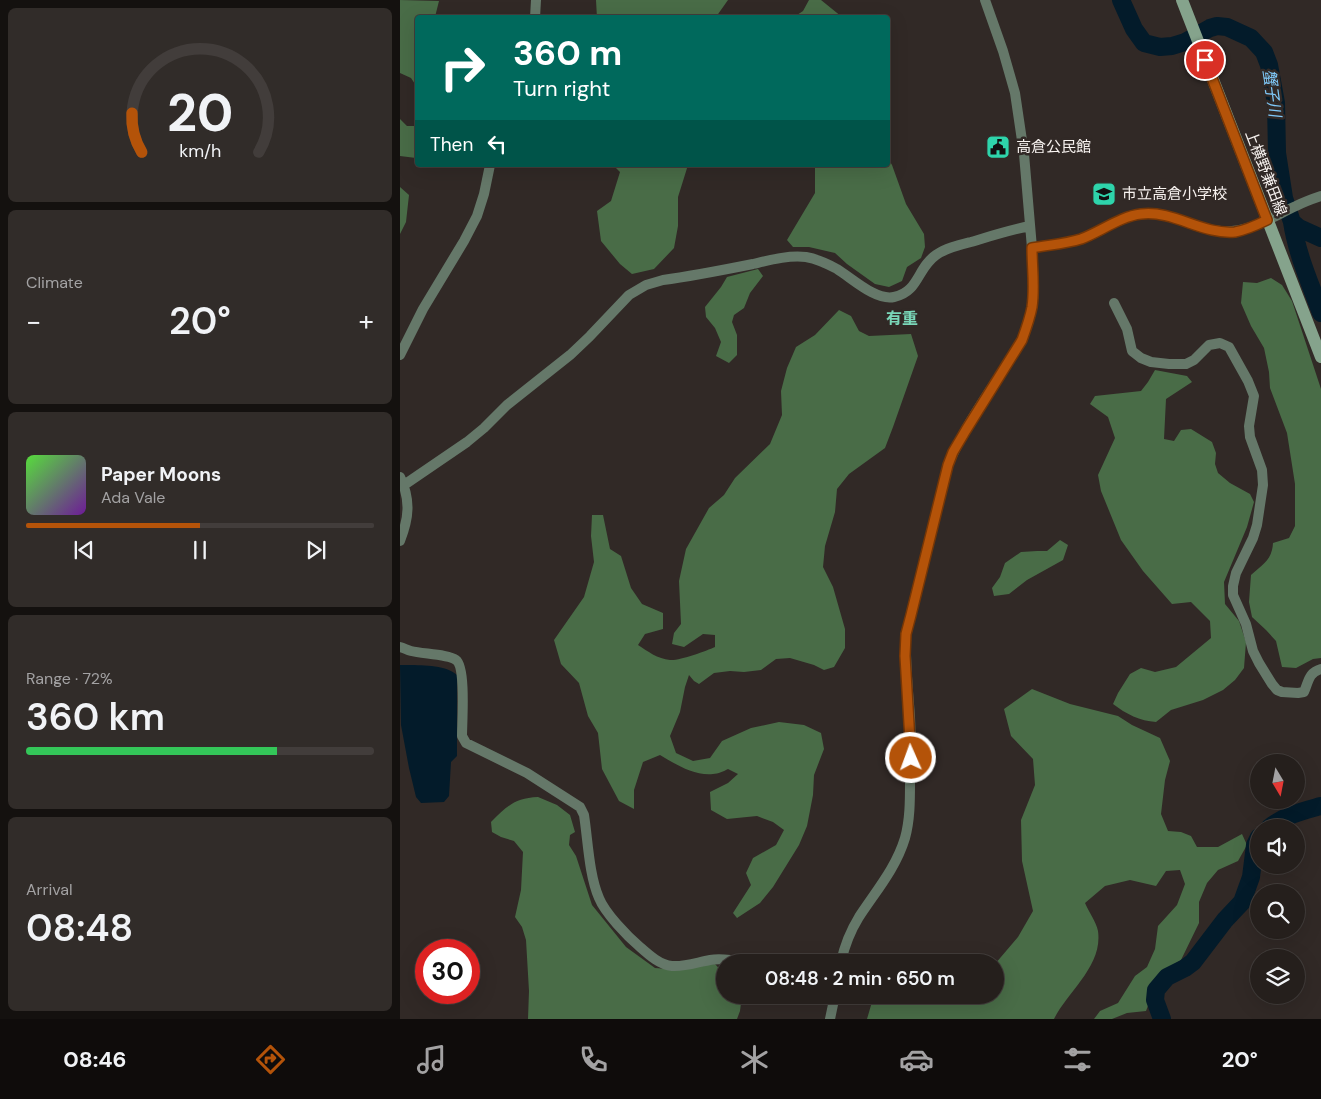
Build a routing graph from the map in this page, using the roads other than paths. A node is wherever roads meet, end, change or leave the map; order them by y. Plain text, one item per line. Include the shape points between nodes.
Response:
1 (536, 0) edge
2 (985, 0) edge
3 (1182, 0) edge
4 (535, 15) edge
5 (490, 167) edge
6 (1321, 196) edge
7 (1267, 220) junction
8 (1030, 226) junction
9 (1032, 248) junction
10 (1114, 303) dead end
11 (400, 355) edge
12 (1321, 357) edge
13 (402, 481) edge
14 (400, 540) edge
15 (400, 647) edge
16 (1321, 669) edge
17 (844, 954) edge
18 (716, 960) edge
19 (832, 1004) edge
20 (830, 1019) edge

1 - 4 street
2 - 8 street via 1015,93
3 - 7 main road, 上横野兼田線
5 - 11 street via 477,216
6 - 7 street
7 - 9 street via 1236,232 1222,232 1152,213 1139,214 1081,238
7 - 12 main road, 上横野兼田線
8 - 9 street
8 - 13 street via 936,254 909,290 893,298 877,295 837,269 807,257 770,260 646,285 629,295 570,355 506,405 467,442
9 - 17 street via 1034,291 1028,324 1022,340 953,452 906,634 911,758 910,814 904,838 897,860 858,918
10 - 16 street via 1127,329 1132,351 1151,362 1186,364 1210,345 1220,343 1229,347 1254,396 1250,438 1262,470 1263,485 1258,525 1236,573 1233,595 1253,651 1277,690 1304,692 1310,676
13 - 14 street via 408,510
15 - 18 street via 458,661 463,683 462,736 466,743 527,773 580,807 599,900 632,940 662,964 682,966
19 - 20 street

